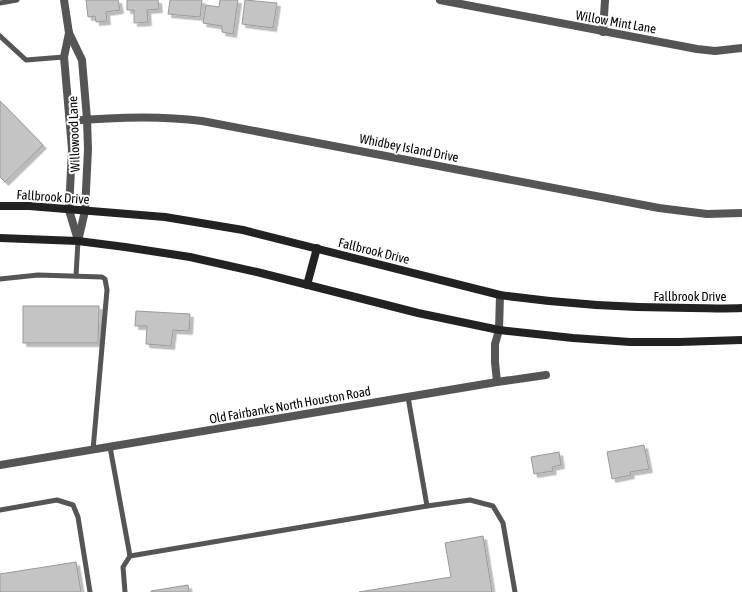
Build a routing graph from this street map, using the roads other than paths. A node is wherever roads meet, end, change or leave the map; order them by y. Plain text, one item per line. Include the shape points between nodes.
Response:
1 (17, 0) edge
2 (64, 0) edge
3 (440, 0) edge
4 (605, 0) edge
5 (0, 3) edge
6 (602, 32) junction
7 (69, 33) junction
8 (0, 36) edge
9 (742, 48) edge
10 (64, 56) junction
11 (87, 119) junction
12 (70, 121) junction
13 (0, 206) edge
14 (69, 210) junction
15 (86, 211) junction
16 (742, 212) edge
17 (0, 238) edge
18 (78, 241) junction
19 (317, 248) junction
20 (76, 276) junction
21 (0, 279) edge
22 (307, 285) junction
23 (500, 295) junction
24 (742, 308) edge
25 (499, 330) junction
26 (742, 340) edge
27 (546, 375) dead end
28 (497, 382) junction
29 (408, 397) junction
30 (110, 447) junction
31 (93, 450) junction
32 (0, 463) edge
33 (427, 506) junction
34 (0, 510) edge
35 (130, 556) junction
36 (90, 592) edge
37 (125, 592) edge
38 (515, 592) edge

1 - 5 lane
2 - 7 street, Willowood Lane
3 - 6 street, Willow Mint Lane
4 - 6 street
6 - 9 street, Willow Mint Lane via 715,51
7 - 10 street, Willowood Lane
7 - 11 street, Willowood Lane via 82,60
8 - 10 lane via 26,60
10 - 12 street, Willowood Lane
11 - 12 street, Whidbey Island Drive
11 - 15 street, Willowood Lane
11 - 16 street, Whidbey Island Drive via 173,117 202,121 658,208 707,214
12 - 14 street, Willowood Lane via 72,149
13 - 14 main road, Fallbrook Drive
14 - 15 main road, Fallbrook Drive
14 - 18 street, Willowood Lane
15 - 18 street, Willowood Lane
15 - 19 main road, Fallbrook Drive via 165,217 243,230
17 - 18 main road
18 - 20 lane
18 - 22 main road via 190,258
19 - 22 main road
19 - 23 main road, Fallbrook Drive
20 - 21 lane via 38,275
20 - 31 lane via 102,277 107,284
22 - 25 main road
23 - 24 main road, Fallbrook Drive via 599,306
23 - 25 street
25 - 26 main road via 630,342
25 - 28 street via 495,344
27 - 28 street, Old Fairbanks North Houston Road
28 - 29 street, Old Fairbanks North Houston Road
29 - 30 street, Old Fairbanks North Houston Road
29 - 33 lane
30 - 31 street, Old Fairbanks North Houston Road
30 - 35 lane
31 - 32 street, Old Fairbanks North Houston Road
33 - 35 lane
33 - 38 lane via 470,500 493,506 503,523
34 - 36 lane via 57,500 73,505 78,517
35 - 37 lane via 123,567

